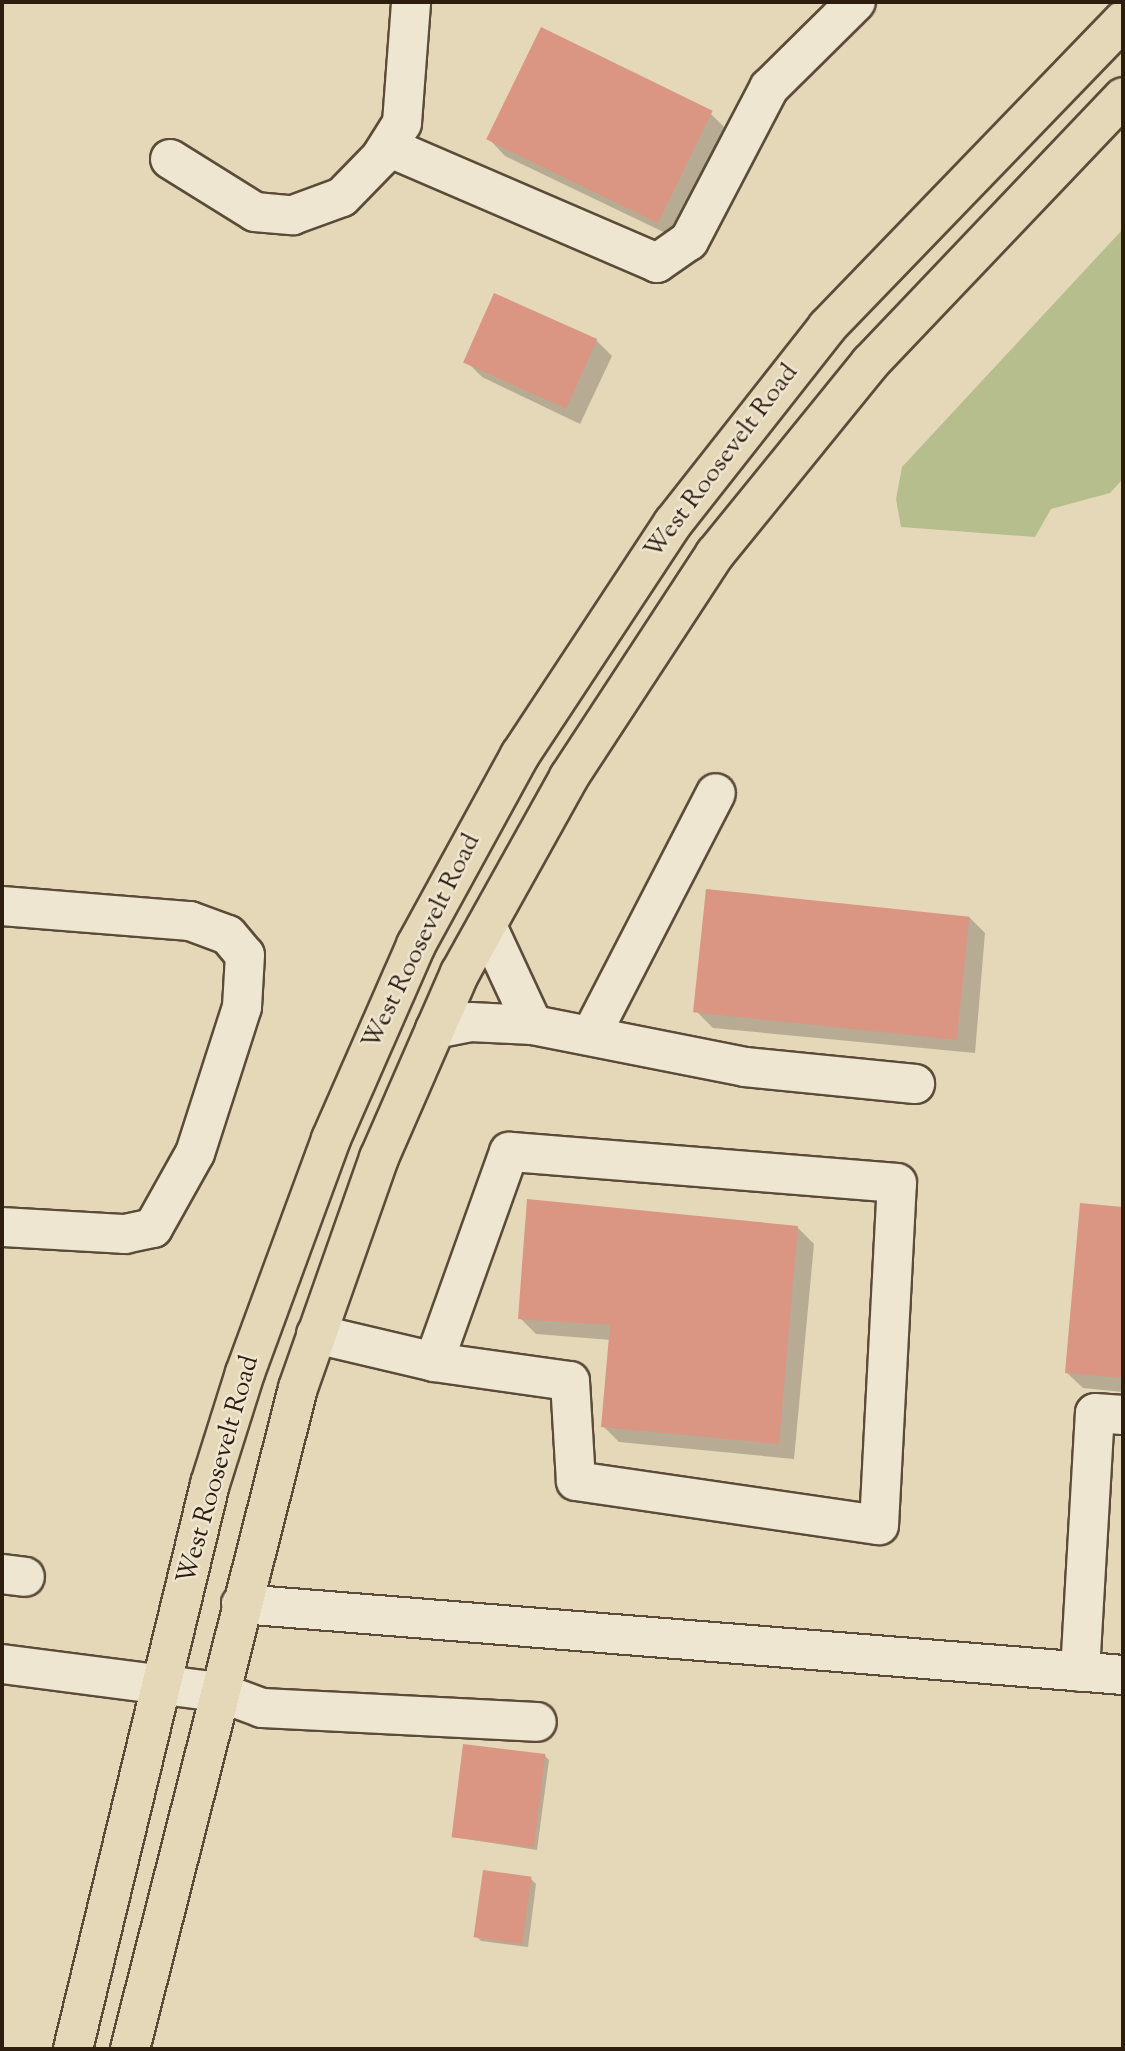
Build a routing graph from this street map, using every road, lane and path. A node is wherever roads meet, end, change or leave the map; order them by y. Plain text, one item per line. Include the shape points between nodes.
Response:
1 (411, 2) edge
2 (856, 2) edge
3 (1123, 20) edge
4 (1123, 97) edge
5 (388, 147) junction
6 (170, 159) dead end
7 (716, 793) dead end
8 (2, 906) edge
9 (487, 926) junction
10 (533, 1025) junction
11 (435, 1030) junction
12 (591, 1035) junction
13 (915, 1084) dead end
14 (2, 1227) edge
15 (316, 1334) junction
16 (434, 1362) junction
17 (1123, 1415) edge
18 (241, 1604) junction
19 (2, 1664) edge
20 (1080, 1672) junction
21 (1123, 1675) edge
22 (162, 1684) junction
23 (219, 1692) junction
24 (537, 1722) dead end
25 (73, 2049) edge
26 (130, 2049) edge

1 - 5 street via 402,123
2 - 5 street via 769,88 690,242 657,263
3 - 22 main road, West Roosevelt Road via 827,327 673,523 520,755 381,1021 279,1270 210,1484
4 - 9 main road, West Roosevelt Road via 870,363 715,554 603,722
5 - 6 street via 342,197 293,215 255,212
7 - 12 street
8 - 14 street via 190,921 228,935 245,955 242,1007 195,1153 153,1228 125,1234
9 - 10 street
9 - 11 main road, West Roosevelt Road
10 - 11 street via 470,1022
10 - 12 street
11 - 15 main road, West Roosevelt Road
12 - 13 street via 746,1067
15 - 16 street
15 - 18 main road, West Roosevelt Road
16 - 16 street via 570,1381 576,1481 879,1525 897,1182 509,1152
17 - 20 street via 1096,1413
18 - 20 street
18 - 23 main road, West Roosevelt Road
19 - 22 street
20 - 21 street
22 - 23 street
22 - 25 main road, West Roosevelt Road
23 - 24 street via 262,1708
23 - 26 main road, West Roosevelt Road

